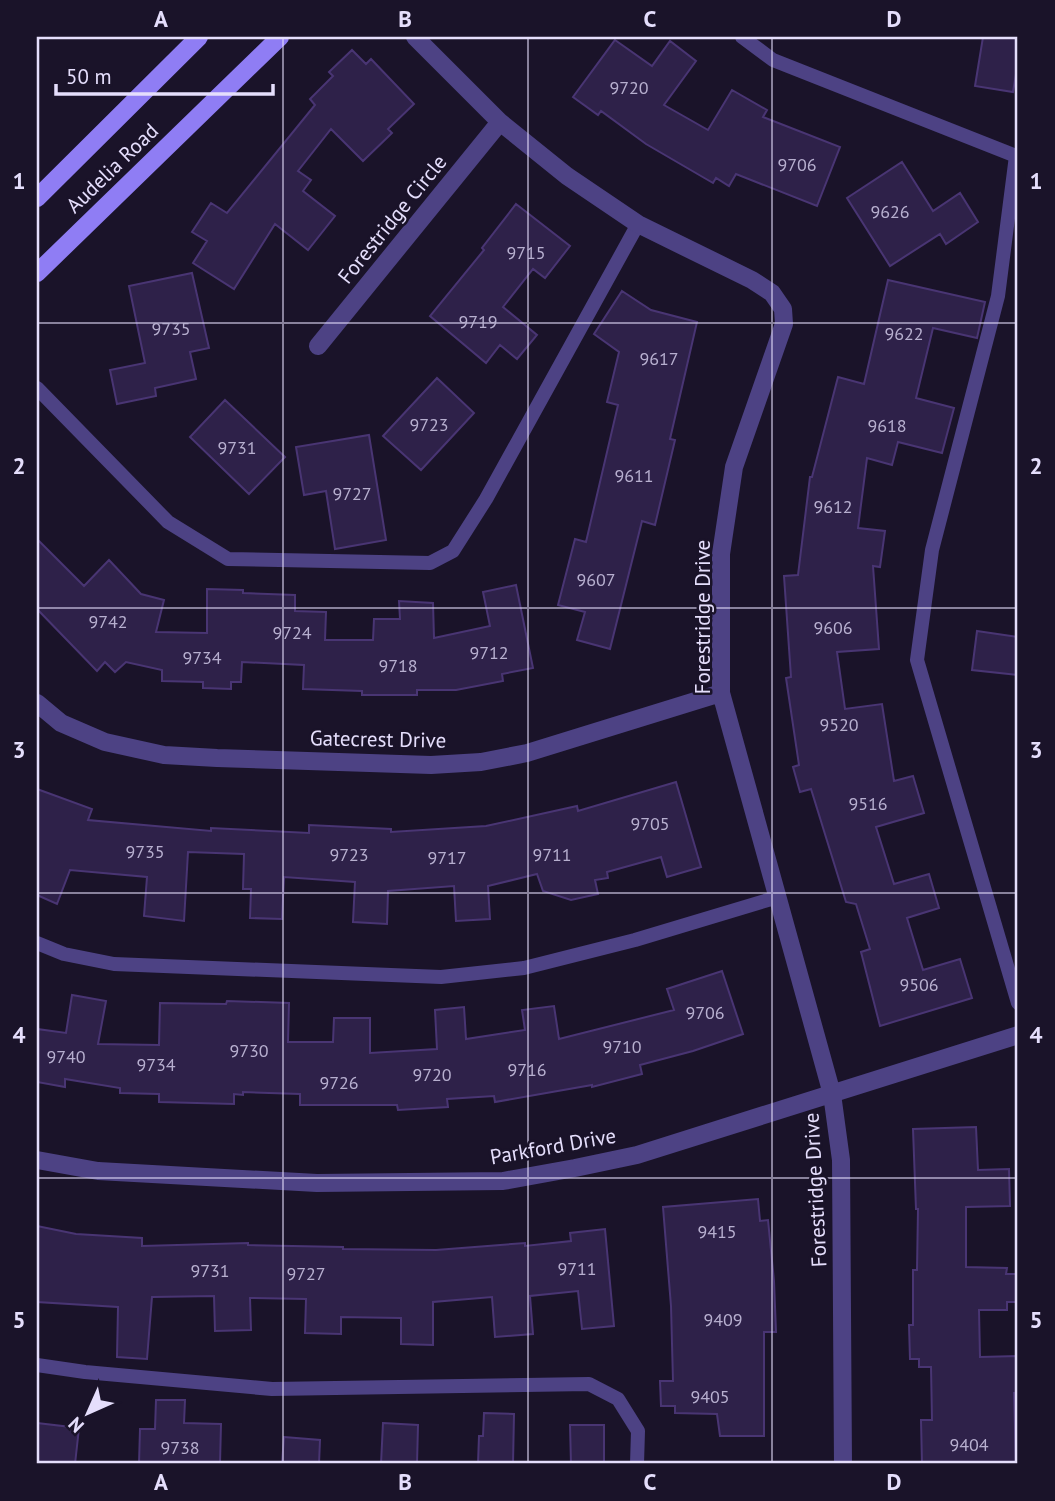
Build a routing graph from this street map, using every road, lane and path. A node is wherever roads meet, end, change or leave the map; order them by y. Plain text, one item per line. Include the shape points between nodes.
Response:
1 (199, 37) edge
2 (280, 37) edge
3 (415, 37) edge
4 (742, 37) edge
5 (500, 122) junction
6 (37, 198) edge
7 (638, 224) junction
8 (37, 273) edge
9 (318, 346) dead end
10 (37, 388) edge
11 (721, 693) junction
12 (37, 703) edge
13 (778, 897) junction
14 (37, 943) edge
15 (1018, 1003) edge
16 (1018, 1035) edge
17 (832, 1094) junction
18 (37, 1160) edge
19 (37, 1366) edge
20 (637, 1464) edge
21 (843, 1464) edge

1 - 6 main road, Audelia Road
2 - 8 main road, Audelia Road
3 - 5 street, Forestridge Drive
4 - 15 lane via 773,60 1016,156 998,296 932,550 917,660
5 - 7 street, Forestridge Drive via 567,176
5 - 9 street, Forestridge Circle
7 - 10 lane via 486,499 453,551 430,564 228,559 168,522
7 - 11 street, Forestridge Drive via 751,280 772,293 783,309 784,324 734,467 720,554
11 - 12 street, Gatecrest Drive via 527,753 431,765 164,755 105,742 61,723
11 - 13 street, Forestridge Drive
13 - 14 lane via 524,968 441,977 114,964 64,954
13 - 17 street, Forestridge Drive
16 - 17 street, Parkford Drive
17 - 18 street, Parkford Drive via 637,1155 503,1181 317,1183 98,1171
17 - 21 street, Forestridge Drive via 841,1160
19 - 20 lane via 272,1390 589,1384 618,1399 638,1431

